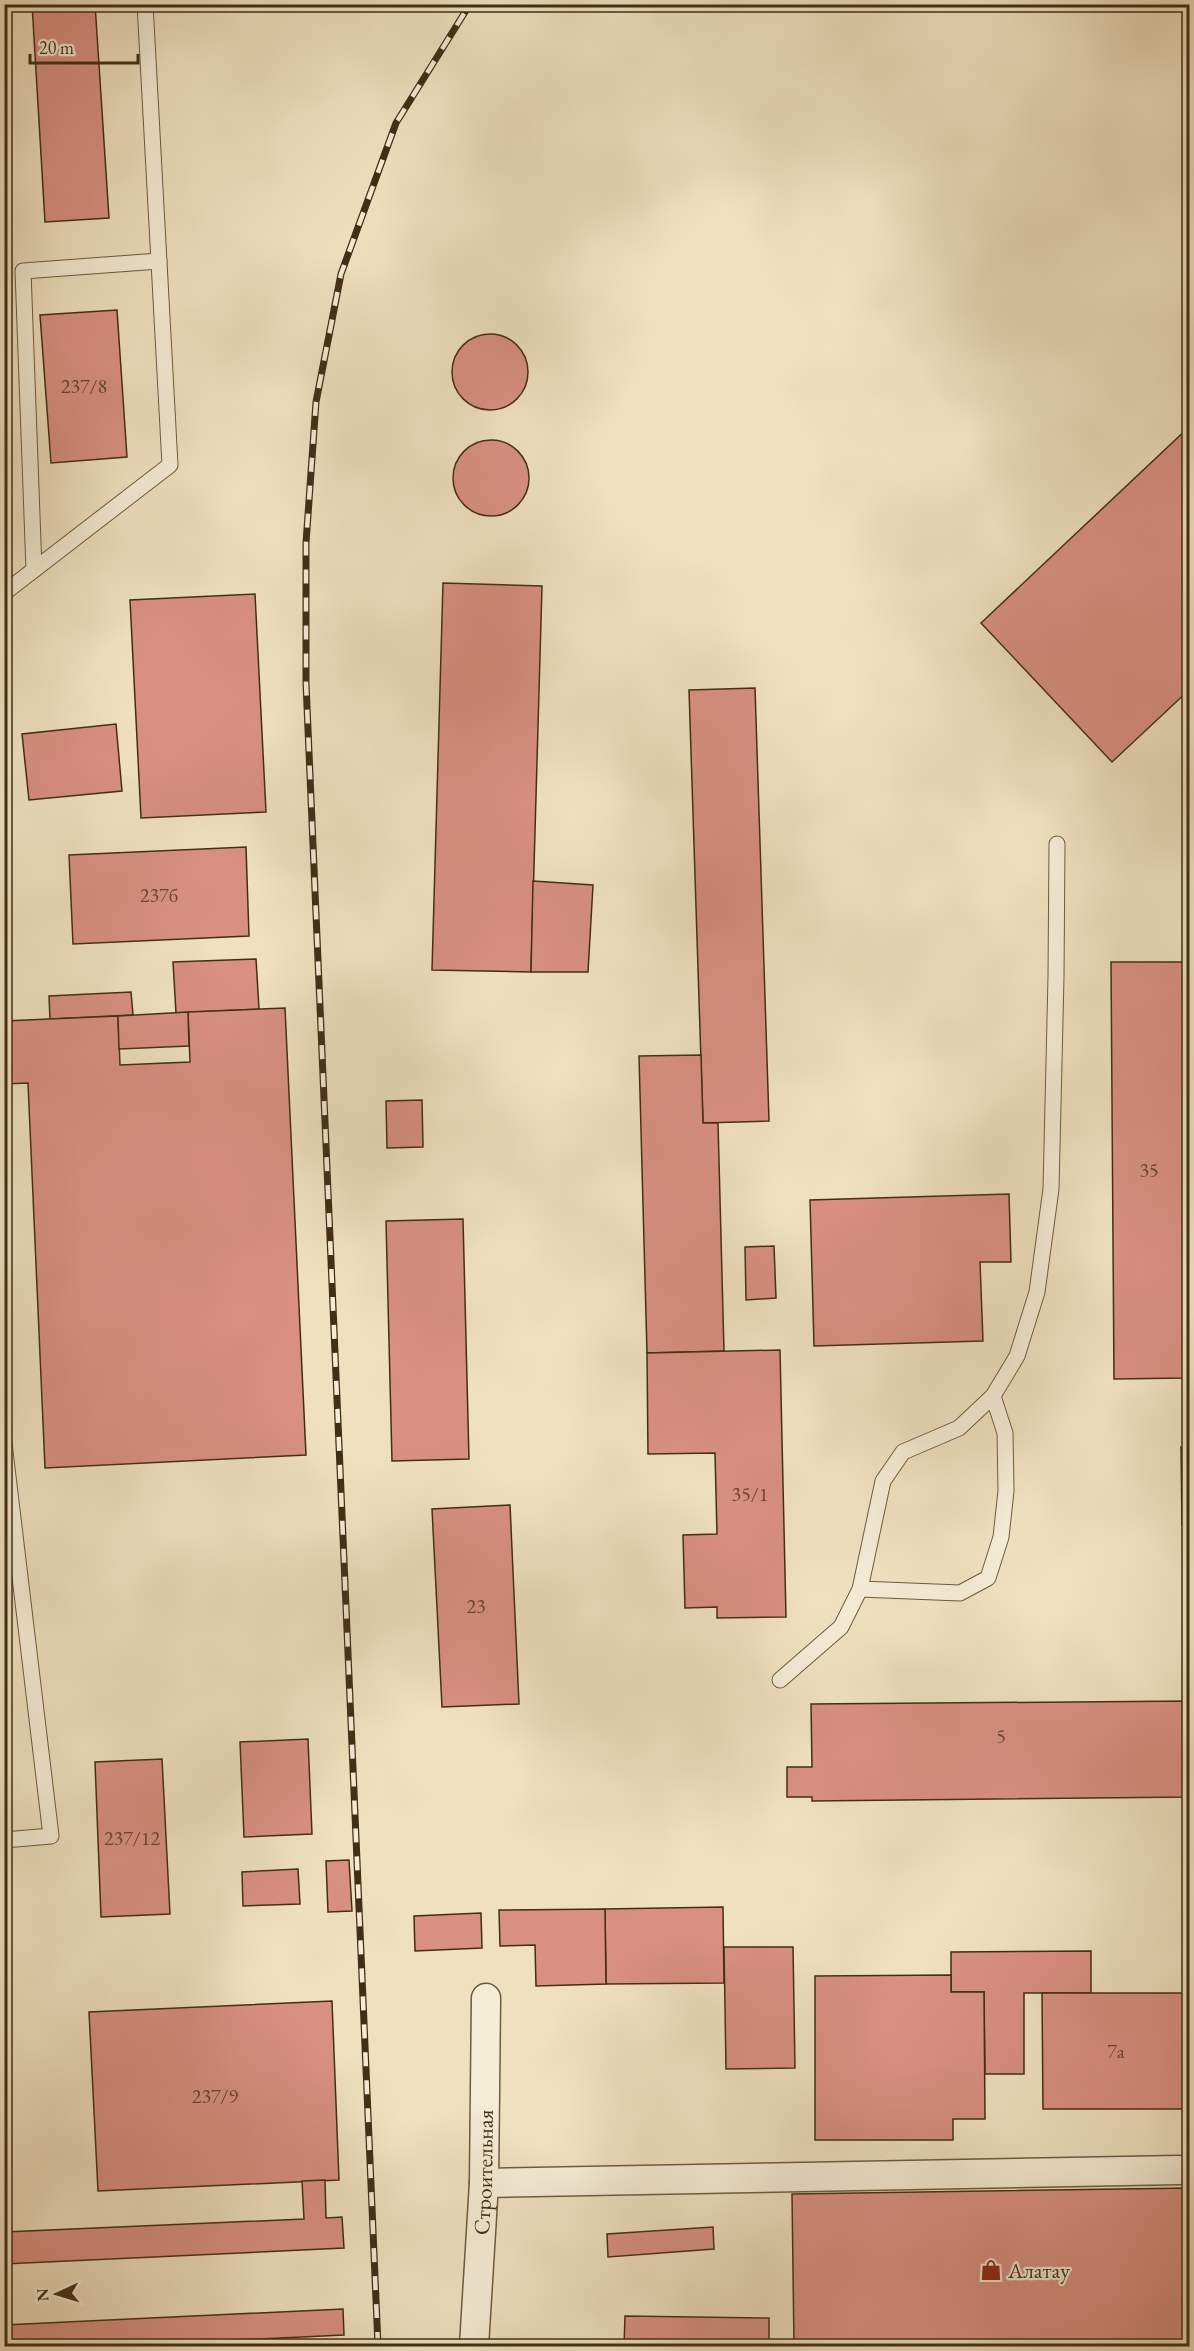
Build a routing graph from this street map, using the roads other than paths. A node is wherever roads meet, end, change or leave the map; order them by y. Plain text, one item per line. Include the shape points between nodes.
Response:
1 (145, 4) edge
2 (159, 261) junction
3 (34, 570) junction
4 (4, 593) edge
5 (1057, 844) dead end
6 (993, 1396) junction
7 (4, 1443) edge
8 (860, 1589) junction
9 (780, 1680) dead end
10 (4, 1839) edge
11 (486, 1998) dead end
12 (1179, 2170) dead end
13 (484, 2183) junction
14 (474, 2346) edge

1 - 2 lane
2 - 3 lane via 170,465
2 - 3 lane via 23,271
3 - 4 lane
5 - 6 lane via 1051,1189 1037,1292 1017,1356
6 - 8 lane via 959,1428 903,1452 883,1481
6 - 8 lane via 1005,1433 1006,1491 1001,1537 988,1578 960,1593
7 - 10 lane via 51,1836
8 - 9 lane via 841,1627
11 - 13 street, Строительная
12 - 13 street
13 - 14 street, Строительная

